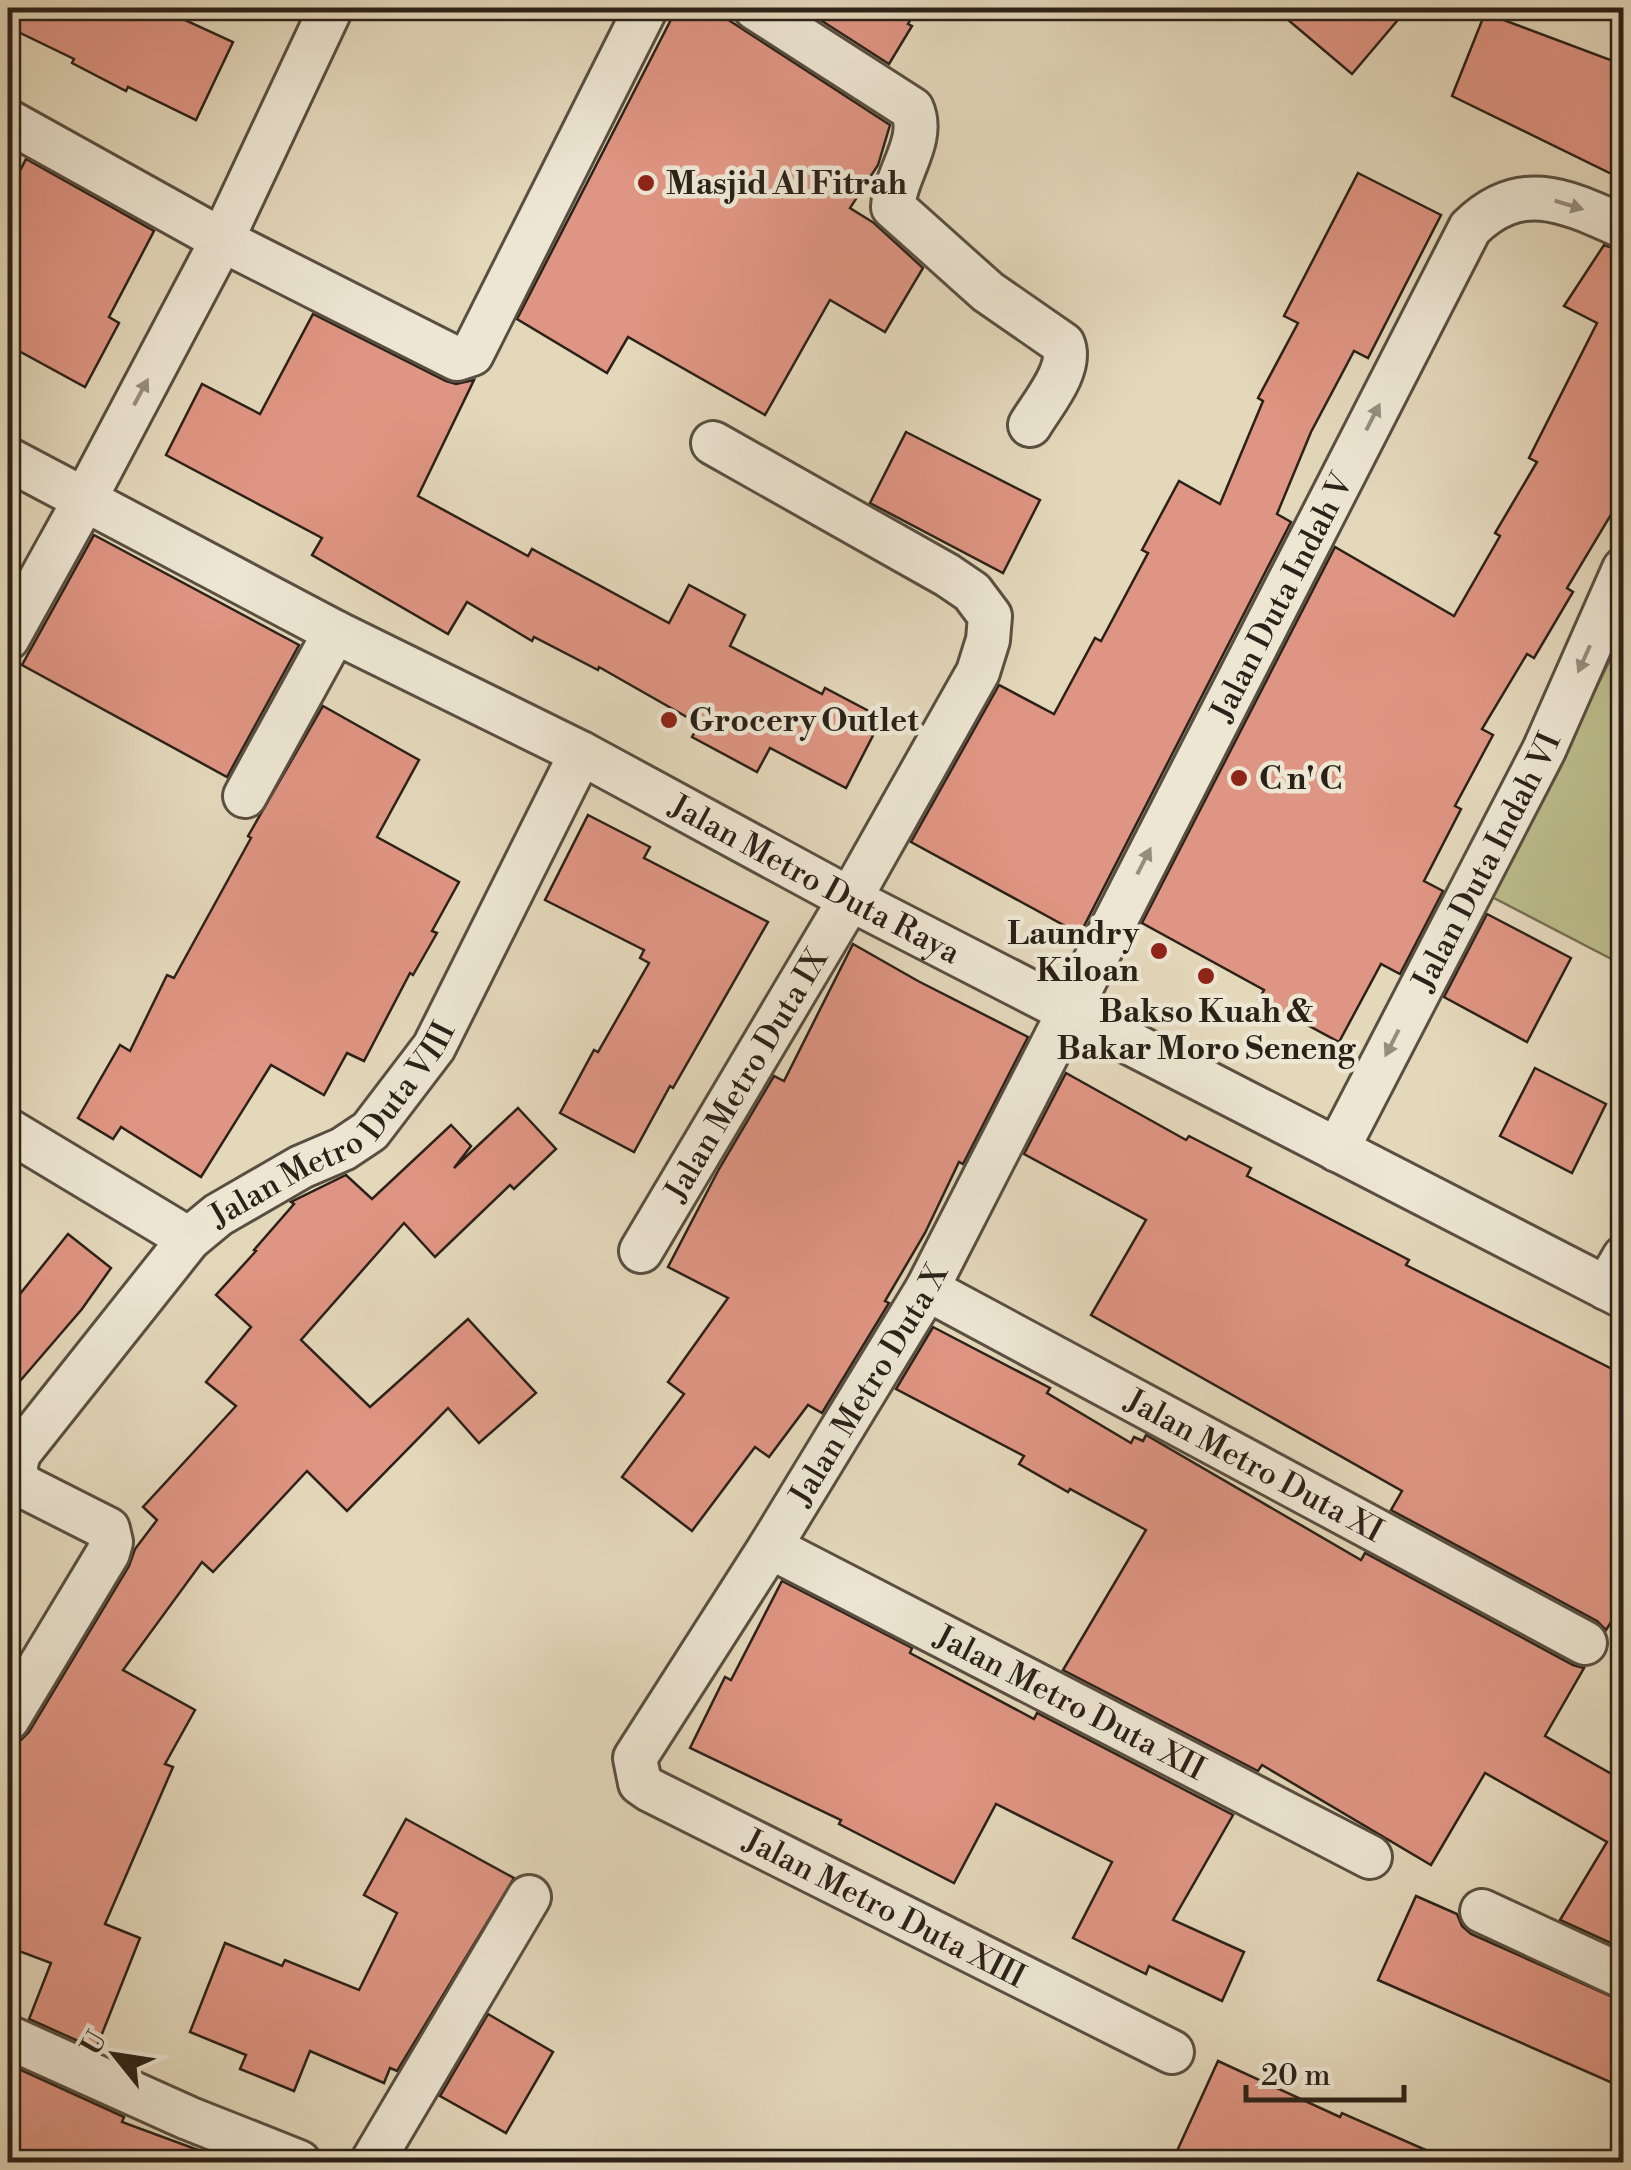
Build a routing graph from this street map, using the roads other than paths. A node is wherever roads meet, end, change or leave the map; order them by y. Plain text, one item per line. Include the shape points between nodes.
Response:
1 (331, 8) edge
2 (646, 8) edge
3 (755, 8) edge
4 (8, 121) edge
5 (1624, 227) edge
6 (222, 240) junction
7 (1030, 425) dead end
8 (713, 443) dead end
9 (8, 459) edge
10 (85, 500) junction
11 (1624, 569) edge
12 (335, 632) junction
13 (8, 638) edge
14 (581, 754) junction
15 (245, 796) dead end
16 (850, 899) junction
17 (1068, 1010) junction
18 (8, 1130) edge
19 (1336, 1150) junction
20 (189, 1240) junction
21 (641, 1250) dead end
22 (1618, 1281) edge
23 (927, 1289) junction
24 (770, 1546) junction
25 (1586, 1643) dead end
26 (8, 1719) edge
27 (644, 1742) joint
28 (1370, 1857) dead end
29 (530, 1897) dead end
30 (1482, 1911) dead end
31 (1624, 1978) edge
32 (8, 2036) edge
33 (1172, 2052) dead end
34 (298, 2162) edge
35 (372, 2162) edge

1 - 6 street
2 - 6 street via 472,354 457,359
3 - 7 street via 912,109 917,132 893,207 988,292 1063,344 1067,354
4 - 6 street
17 -> 5 street, Jalan Duta Indah V via 1470,228 1488,210 1537,197
10 -> 6 street
8 - 16 street, Jalan Metro Duta IX via 947,575 990,616 978,672
9 - 10 street, Jalan Metro Duta Raya
10 - 12 street, Jalan Metro Duta Raya
10 - 13 street
11 -> 19 street, Jalan Duta Indah VI via 1544,750
12 - 14 street, Jalan Metro Duta Raya
12 - 15 street
14 - 16 street, Jalan Metro Duta Raya
14 - 20 street, Jalan Metro Duta VIII via 434,1048 370,1131 218,1214
16 - 17 street, Jalan Metro Duta Raya
16 - 21 street, Jalan Metro Duta IX
17 - 19 street, Jalan Metro Duta Raya
17 - 23 street, Jalan Metro Duta X
18 - 20 street
19 - 22 street, Jalan Metro Duta Raya
20 - 26 street, Jalan Metro Duta VIII via 18,1453 14,1469 21,1484 108,1529 110,1542
23 - 24 street, Jalan Metro Duta X
23 - 25 street, Jalan Metro Duta XI
24 - 27 street, Jalan Metro Duta X
24 - 28 street, Jalan Metro Duta XII
27 - 33 street, Jalan Metro Duta XIII via 635,1770 650,1790
29 - 35 street
30 - 31 street
32 - 34 street

